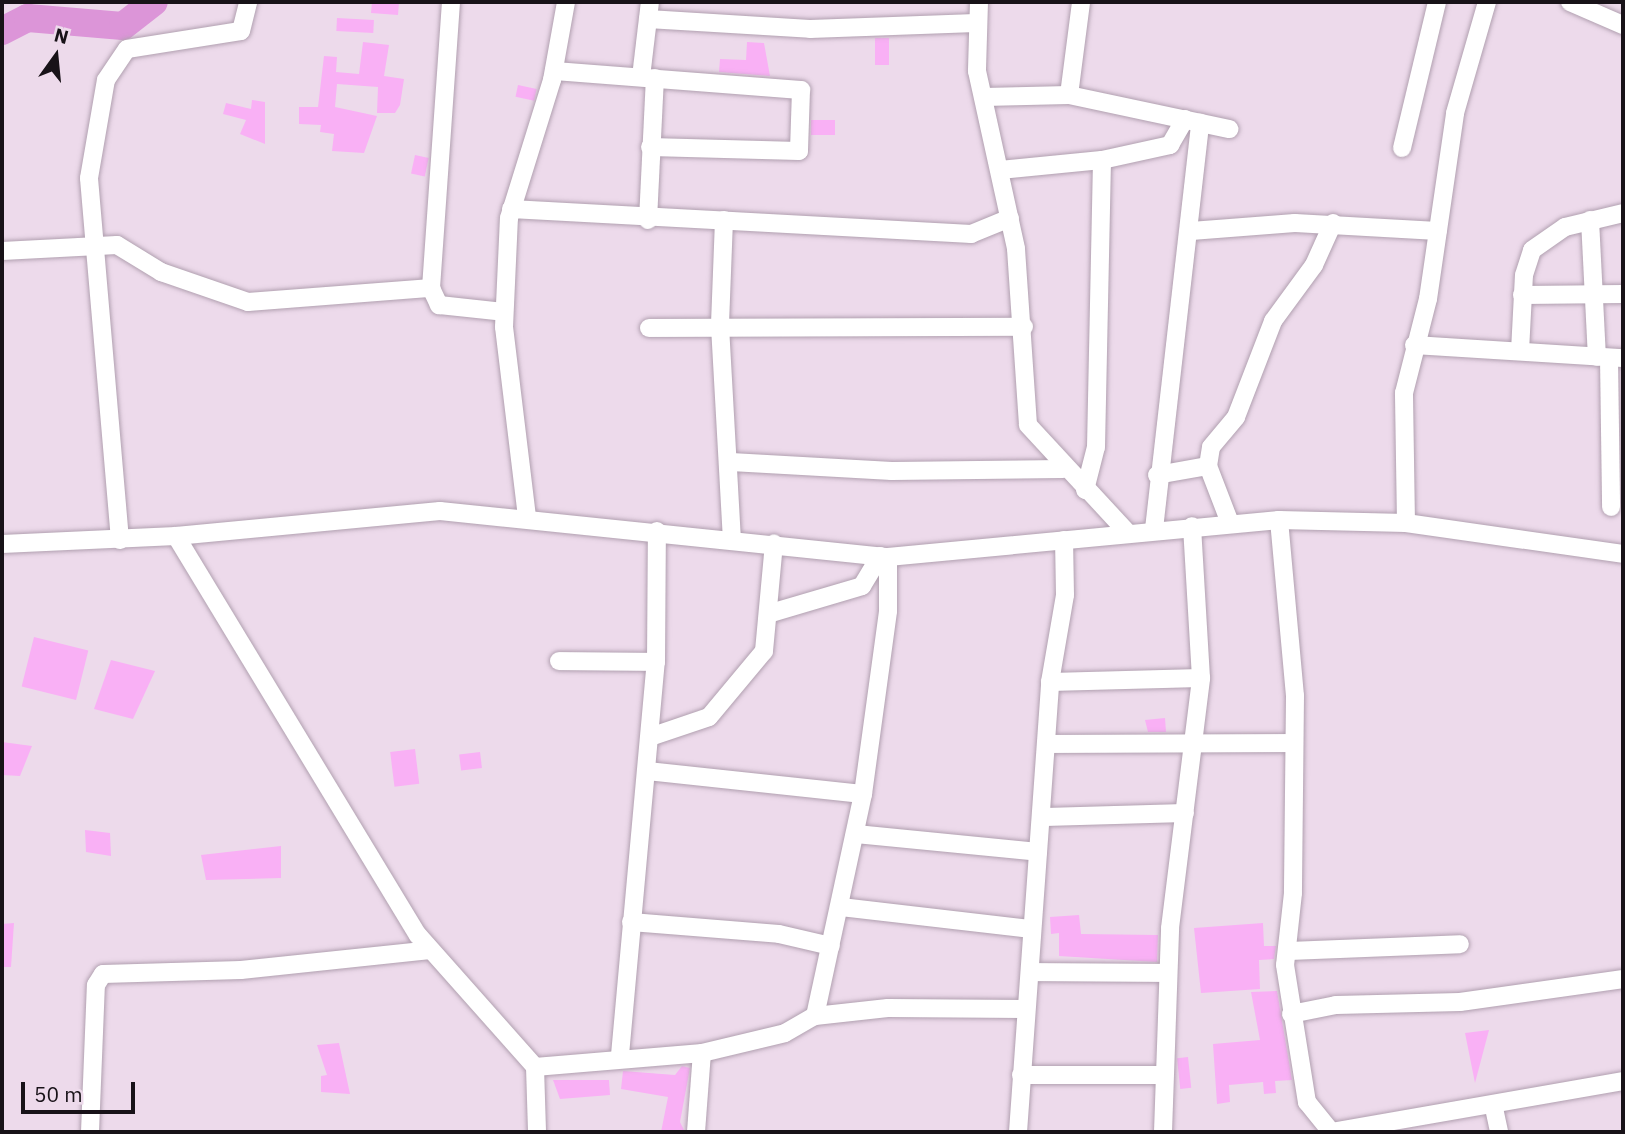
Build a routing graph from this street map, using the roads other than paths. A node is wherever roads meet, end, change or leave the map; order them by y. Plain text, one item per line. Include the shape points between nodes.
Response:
1 (248, 2) edge
2 (451, 2) edge
3 (566, 2) edge
4 (979, 2) edge
5 (1081, 2) edge
6 (1437, 2) edge
7 (1487, 2) edge
8 (1570, 2) edge
9 (649, 11) edge
10 (976, 23) junction
11 (1623, 25) edge
12 (554, 71) junction
13 (648, 78) junction
14 (1069, 95) junction
15 (984, 97) junction
16 (1193, 121) junction
17 (1229, 129) dead end
18 (650, 146) junction
19 (1402, 148) dead end
20 (1102, 160) junction
21 (1000, 170) junction
22 (511, 209) junction
23 (1623, 213) edge
24 (1010, 218) junction
25 (648, 220) junction
26 (724, 220) junction
27 (1590, 220) junction
28 (1333, 223) junction
29 (1191, 230) junction
30 (1438, 231) junction
31 (94, 244) junction
32 (2, 251) edge
33 (431, 288) junction
34 (1623, 294) edge
35 (1522, 295) junction
36 (1594, 295) junction
37 (504, 312) junction
38 (720, 326) junction
39 (1024, 327) junction
40 (649, 328) dead end
41 (1414, 345) junction
42 (1520, 351) junction
43 (1610, 358) edge
44 (731, 462) junction
45 (1208, 466) junction
46 (1063, 469) junction
47 (1157, 475) junction
48 (1085, 490) junction
49 (1611, 507) dead end
50 (527, 517) junction
51 (1279, 520) junction
52 (1230, 523) junction
53 (1406, 523) junction
54 (1192, 526) junction
55 (1154, 529) junction
56 (657, 531) junction
57 (1126, 531) junction
58 (177, 536) junction
59 (732, 538) junction
60 (120, 540) junction
61 (1064, 540) junction
62 (774, 543) junction
63 (2, 544) edge
64 (1623, 554) edge
65 (884, 556) junction
66 (870, 580) junction
67 (888, 598) junction
68 (771, 612) junction
69 (559, 661) dead end
70 (656, 662) junction
71 (1200, 678) junction
72 (1051, 682) junction
73 (650, 737) junction
74 (1294, 743) junction
75 (1048, 744) junction
76 (1195, 747) junction
77 (647, 771) junction
78 (863, 794) junction
79 (1185, 813) junction
80 (1045, 817) junction
81 (856, 834) junction
82 (1038, 852) junction
83 (841, 907) junction
84 (631, 922) junction
85 (1032, 929) junction
86 (1460, 944) dead end
87 (831, 946) junction
88 (430, 950) junction
89 (1289, 951) junction
90 (1030, 972) junction
91 (1167, 973) junction
92 (1623, 979) edge
93 (1024, 1009) junction
94 (1291, 1014) junction
95 (815, 1016) junction
96 (702, 1053) junction
97 (620, 1055) junction
98 (536, 1066) junction
99 (1021, 1075) junction
100 (1163, 1075) junction
101 (1623, 1081) edge
102 (1494, 1108) junction
103 (90, 1132) edge
104 (537, 1132) edge
105 (696, 1132) edge
106 (1018, 1132) edge
107 (1153, 1132) edge
108 (1163, 1132) edge
109 (1331, 1132) edge
110 (1499, 1132) edge

1 - 31 street via 247,18 233,34 150,43 116,60 91,154
2 - 33 street
3 - 12 street
4 - 10 street
5 - 14 street
6 - 19 street
7 - 30 street via 1455,114
8 - 11 street
9 - 10 street via 810,29
9 - 13 street
10 - 15 street
12 - 13 street
12 - 22 street
13 - 18 street
13 - 18 street via 799,88 800,148
14 - 15 street
14 - 16 street
15 - 21 street
16 - 17 street
16 - 20 street via 1170,145
16 - 29 street
18 - 25 street
20 - 21 street
20 - 48 street via 1096,447
21 - 24 street
22 - 25 street
22 - 37 street
23 - 27 street
24 - 26 street via 971,234
24 - 39 street
25 - 26 street
26 - 38 street
27 - 35 street via 1565,227 1532,250
27 - 36 street
28 - 29 street
28 - 30 street
28 - 45 street via 1314,265 1273,321 1261,366 1236,417 1211,447
29 - 47 street
30 - 41 street
31 - 32 street
31 - 33 street via 132,249 161,272 248,302
31 - 60 street
33 - 37 street via 439,304
34 - 36 street
35 - 36 street
35 - 42 street
36 - 43 street
37 - 50 street
38 - 39 street
38 - 40 street
38 - 44 street
39 - 46 street via 1028,425
41 - 42 street
41 - 53 street via 1404,393
42 - 43 street
43 - 49 street
44 - 46 street via 892,471
44 - 59 street
45 - 47 street
45 - 52 street
46 - 48 street
47 - 55 street
48 - 57 street
50 - 56 street
50 - 58 street via 440,511
51 - 52 street
51 - 53 street
51 - 74 street via 1294,665
52 - 54 street
53 - 64 street
54 - 55 street
54 - 71 street
55 - 57 street
56 - 59 street
56 - 70 street
57 - 61 street
58 - 60 street
58 - 88 street via 339,811
59 - 62 street
60 - 63 street
61 - 65 street
61 - 72 street via 1064,606
62 - 65 street
62 - 68 street
65 - 66 street
65 - 67 street
66 - 67 street
66 - 68 street
67 - 78 street
68 - 73 street via 768,646 719,709
69 - 70 street
70 - 73 street
71 - 72 street
71 - 76 street
72 - 75 street
73 - 77 street
74 - 76 street
74 - 89 street
75 - 76 street
75 - 80 street
76 - 79 street
77 - 78 street
77 - 84 street
78 - 81 street
79 - 80 street
79 - 91 street
80 - 82 street
81 - 82 street
81 - 83 street
82 - 85 street
83 - 85 street
83 - 87 street
84 - 87 street via 748,930
84 - 97 street
85 - 90 street
86 - 89 street
87 - 95 street
88 - 98 street
88 - 103 street via 241,970 103,974 96,985
89 - 94 street
90 - 91 street
90 - 93 street
91 - 100 street
92 - 94 street via 1460,1002 1336,1004
93 - 95 street via 888,1009
93 - 99 street
94 - 109 street via 1307,1102
95 - 96 street via 785,1034
96 - 97 street
96 - 105 street
97 - 98 street
98 - 104 street
99 - 100 street
99 - 106 street
100 - 108 street
101 - 102 street
102 - 109 street
102 - 110 street
107 - 108 street

